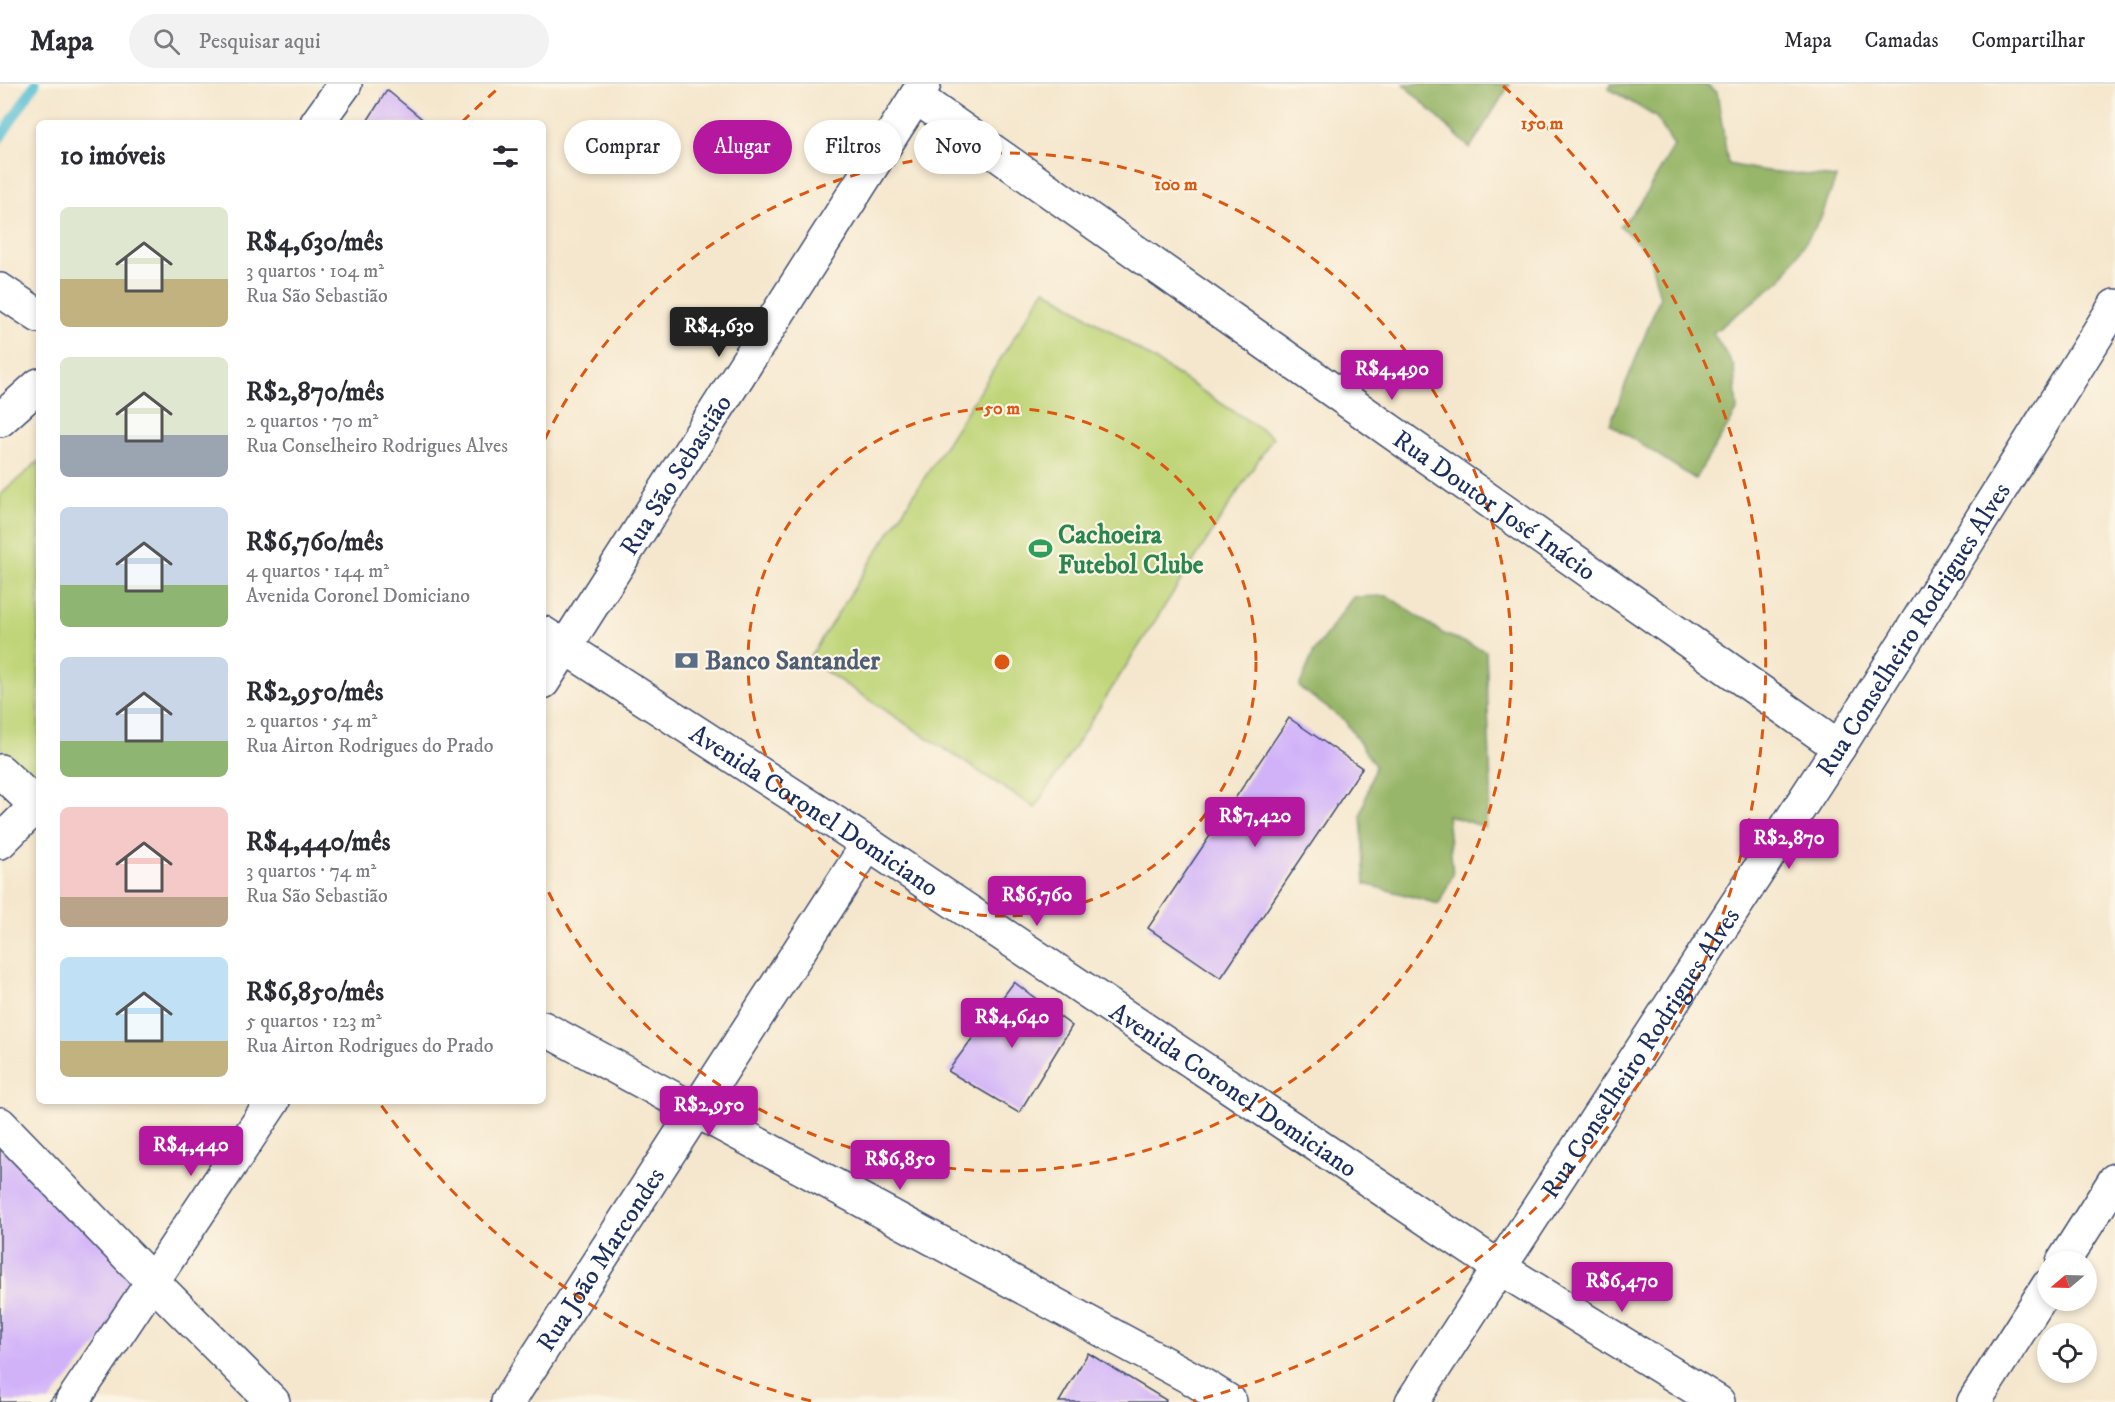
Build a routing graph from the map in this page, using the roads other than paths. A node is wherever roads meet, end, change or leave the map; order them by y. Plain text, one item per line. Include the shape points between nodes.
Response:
1 (345, 84) edge
2 (920, 90) edge
3 (319, 120) edge
4 (0, 290) edge
5 (2115, 306) edge
6 (36, 314) edge
7 (36, 388) edge
8 (0, 420) edge
9 (554, 640) edge
10 (546, 671) edge
11 (1839, 747) junction
12 (0, 771) edge
13 (36, 803) edge
14 (36, 807) edge
15 (0, 842) edge
16 (868, 844) junction
17 (546, 1030) edge
18 (271, 1104) edge
19 (696, 1109) junction
20 (0, 1124) edge
21 (2115, 1180) edge
22 (2070, 1251) edge
23 (1500, 1268) junction
24 (152, 1281) junction
25 (2037, 1303) edge
26 (72, 1402) edge
27 (273, 1402) edge
28 (508, 1402) edge
29 (1230, 1402) edge
30 (1412, 1402) edge
31 (1718, 1402) edge
32 (1974, 1402) edge

1 - 3 street
2 - 9 street, Rua São Sebastião
2 - 11 street, Rua Doutor José Inácio
4 - 6 street
5 - 11 street, Rua Conselheiro Rodrigues Alves
7 - 8 street
9 - 10 street, Rua São Sebastião
9 - 16 street, Avenida Coronel Domiciano
11 - 23 street, Rua Conselheiro Rodrigues Alves
12 - 13 street
14 - 15 street
16 - 19 street, Rua João Marcondes
16 - 23 street, Avenida Coronel Domiciano
17 - 19 street
18 - 24 street
19 - 28 street, Rua João Marcondes
19 - 29 street
20 - 24 street
21 - 22 street
23 - 30 street, Rua Conselheiro Rodrigues Alves
23 - 31 street, Avenida Coronel Domiciano
24 - 26 street
24 - 27 street
25 - 32 street

